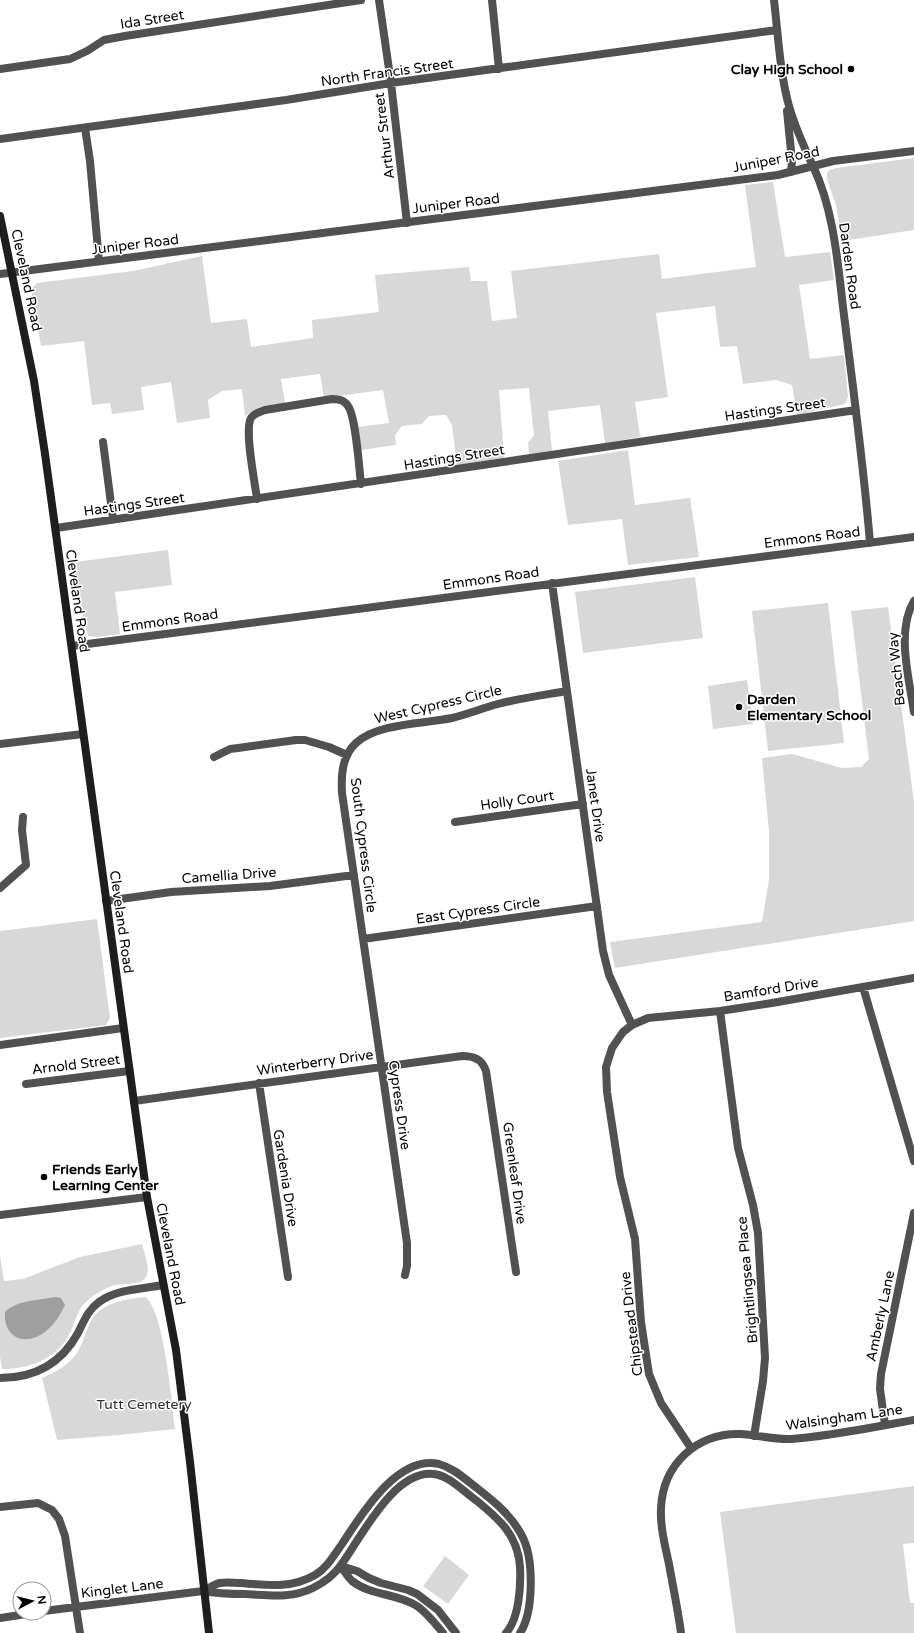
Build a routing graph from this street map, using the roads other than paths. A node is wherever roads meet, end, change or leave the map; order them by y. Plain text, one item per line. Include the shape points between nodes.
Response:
1 (361, 0) edge
2 (378, 0) edge
3 (492, 0) edge
4 (774, 0) edge
5 (777, 30) junction
6 (0, 69) edge
7 (499, 69) junction
8 (391, 83) junction
9 (785, 86) junction
10 (85, 128) junction
11 (0, 139) edge
12 (914, 151) edge
13 (813, 166) junction
14 (791, 172) junction
15 (0, 216) edge
16 (407, 222) junction
17 (99, 261) junction
18 (12, 272) junction
19 (0, 274) edge
20 (856, 410) junction
21 (103, 442) dead end
22 (361, 484) junction
23 (257, 499) junction
24 (113, 519) junction
25 (56, 528) junction
26 (914, 537) edge
27 (870, 543) junction
28 (552, 583) junction
29 (914, 601) edge
30 (72, 646) junction
31 (567, 691) junction
32 (914, 712) edge
33 (83, 734) junction
34 (0, 744) edge
35 (347, 755) junction
36 (214, 757) dead end
37 (583, 804) junction
38 (23, 817) dead end
39 (454, 822) dead end
40 (354, 875) junction
41 (0, 888) edge
42 (106, 901) junction
43 (597, 906) junction
44 (363, 939) junction
45 (914, 978) edge
46 (862, 987) junction
47 (720, 1011) junction
48 (632, 1025) junction
49 (123, 1028) junction
50 (0, 1045) edge
51 (381, 1067) junction
52 (129, 1071) junction
53 (488, 1078) joint
54 (258, 1083) junction
55 (26, 1084) dead end
56 (134, 1101) junction
57 (914, 1161) edge
58 (147, 1197) junction
59 (914, 1213) edge
60 (0, 1215) edge
61 (516, 1272) dead end
62 (405, 1275) dead end
63 (288, 1277) dead end
64 (163, 1285) junction
65 (0, 1378) edge
66 (914, 1420) edge
67 (885, 1425) junction
68 (754, 1436) junction
69 (691, 1448) junction
70 (0, 1507) edge
71 (340, 1566) junction
72 (203, 1591) junction
73 (76, 1607) junction
74 (52, 1611) edge
75 (12, 1616) edge
76 (0, 1618) edge
77 (80, 1633) edge
78 (209, 1633) edge
79 (442, 1633) edge
80 (456, 1633) edge
81 (506, 1633) edge
82 (520, 1633) edge
83 (681, 1633) edge

1 - 6 street, Ida Street via 104,40 87,52 70,59
2 - 8 street, Arthur Street
3 - 7 street
4 - 5 street, Darden Road
5 - 7 street, North Francis Street
5 - 9 street, Darden Road
7 - 8 street, North Francis Street
8 - 10 street, North Francis Street
8 - 16 street, Arthur Street
9 - 13 street, Darden Road via 793,118
9 - 14 street
10 - 11 street, North Francis Street
10 - 17 street
12 - 13 street, Juniper Road via 833,161
13 - 14 street, Juniper Road
13 - 20 street, Darden Road via 829,213
14 - 16 street, Juniper Road
15 - 18 main road, Cleveland Road
16 - 17 street, Juniper Road
17 - 18 street, Juniper Road
18 - 19 street, Juniper Road
18 - 25 main road, Cleveland Road via 34,381
20 - 22 street, Hastings Street
20 - 27 street, Darden Road
21 - 24 street
22 - 23 street, Hastings Street
22 - 23 street via 353,421 348,405 342,400 332,399 265,410 256,413 251,419 248,435
23 - 24 street, Hastings Street
24 - 25 street, Hastings Street
25 - 30 main road, Cleveland Road
26 - 27 street, Emmons Road
27 - 28 street, Emmons Road
28 - 30 street, Emmons Road
28 - 31 street, Janet Drive
29 - 32 street, Beach Way via 906,616 904,633
30 - 33 main road, Cleveland Road
31 - 35 street, West Cypress Circle via 500,703 440,720 374,732 360,740
31 - 37 street, Janet Drive
33 - 34 street
33 - 42 main road, Cleveland Road
35 - 36 street via 317,743 296,740 230,749
35 - 40 street, South Cypress Circle via 341,780
37 - 39 street, Holly Court
37 - 43 street, Janet Drive
38 - 41 street via 26,865
40 - 42 street, Camellia Drive via 270,886 171,892
40 - 44 street, South Cypress Circle
42 - 49 main road, Cleveland Road
43 - 44 street, East Cypress Circle
43 - 48 street, Janet Drive via 609,975
44 - 51 street, Cypress Drive
45 - 46 street, Bamford Drive
46 - 47 street, Bamford Drive
46 - 57 street
47 - 48 street, Bamford Drive via 648,1018
47 - 68 street, Brightlingsea Place via 738,1148 758,1233 765,1358
48 - 69 street, Chipstead Drive via 617,1039 606,1067 616,1159 635,1239 641,1322 649,1374 661,1403
49 - 50 street
49 - 52 main road, Cleveland Road
51 - 53 street, Winterberry Drive via 469,1056 484,1065
51 - 54 street, Winterberry Drive
51 - 62 street, Cypress Drive via 407,1243
52 - 55 street, Arnold Street
52 - 56 main road, Cleveland Road
53 - 61 street, Greenleaf Drive
54 - 56 street, Winterberry Drive
54 - 63 street, Gardenia Drive
56 - 58 main road, Cleveland Road
58 - 60 street
58 - 64 main road, Cleveland Road
59 - 67 street, Amberly Lane via 881,1374 880,1389
64 - 65 street via 110,1295 90,1309 68,1348 48,1367 22,1376
64 - 72 main road, Cleveland Road via 176,1350
66 - 67 street, Walsingham Lane
67 - 68 street, Walsingham Lane via 791,1439
68 - 69 street via 724,1435 707,1439
69 - 83 street via 670,1473 662,1496 661,1509
70 - 73 street via 38,1503 52,1510 59,1519 65,1536
71 - 72 street via 315,1588 295,1594 273,1596
71 - 79 street via 352,1581 367,1589 416,1605
71 - 80 street via 357,1570 381,1583 417,1594 438,1610
71 - 81 street via 370,1522 403,1485 419,1475 435,1474 443,1477 498,1519 509,1532 517,1550 520,1572 516,1613
72 - 73 street, Kinglet Lane
72 - 78 main road, Cleveland Road
72 - 82 street via 219,1583 293,1584 314,1576 329,1563 386,1486 411,1467 420,1464 440,1464 457,1472 502,1508 520,1532 527,1548 531,1572 527,1612
73 - 74 street, Kinglet Lane
73 - 77 street
75 - 76 street

